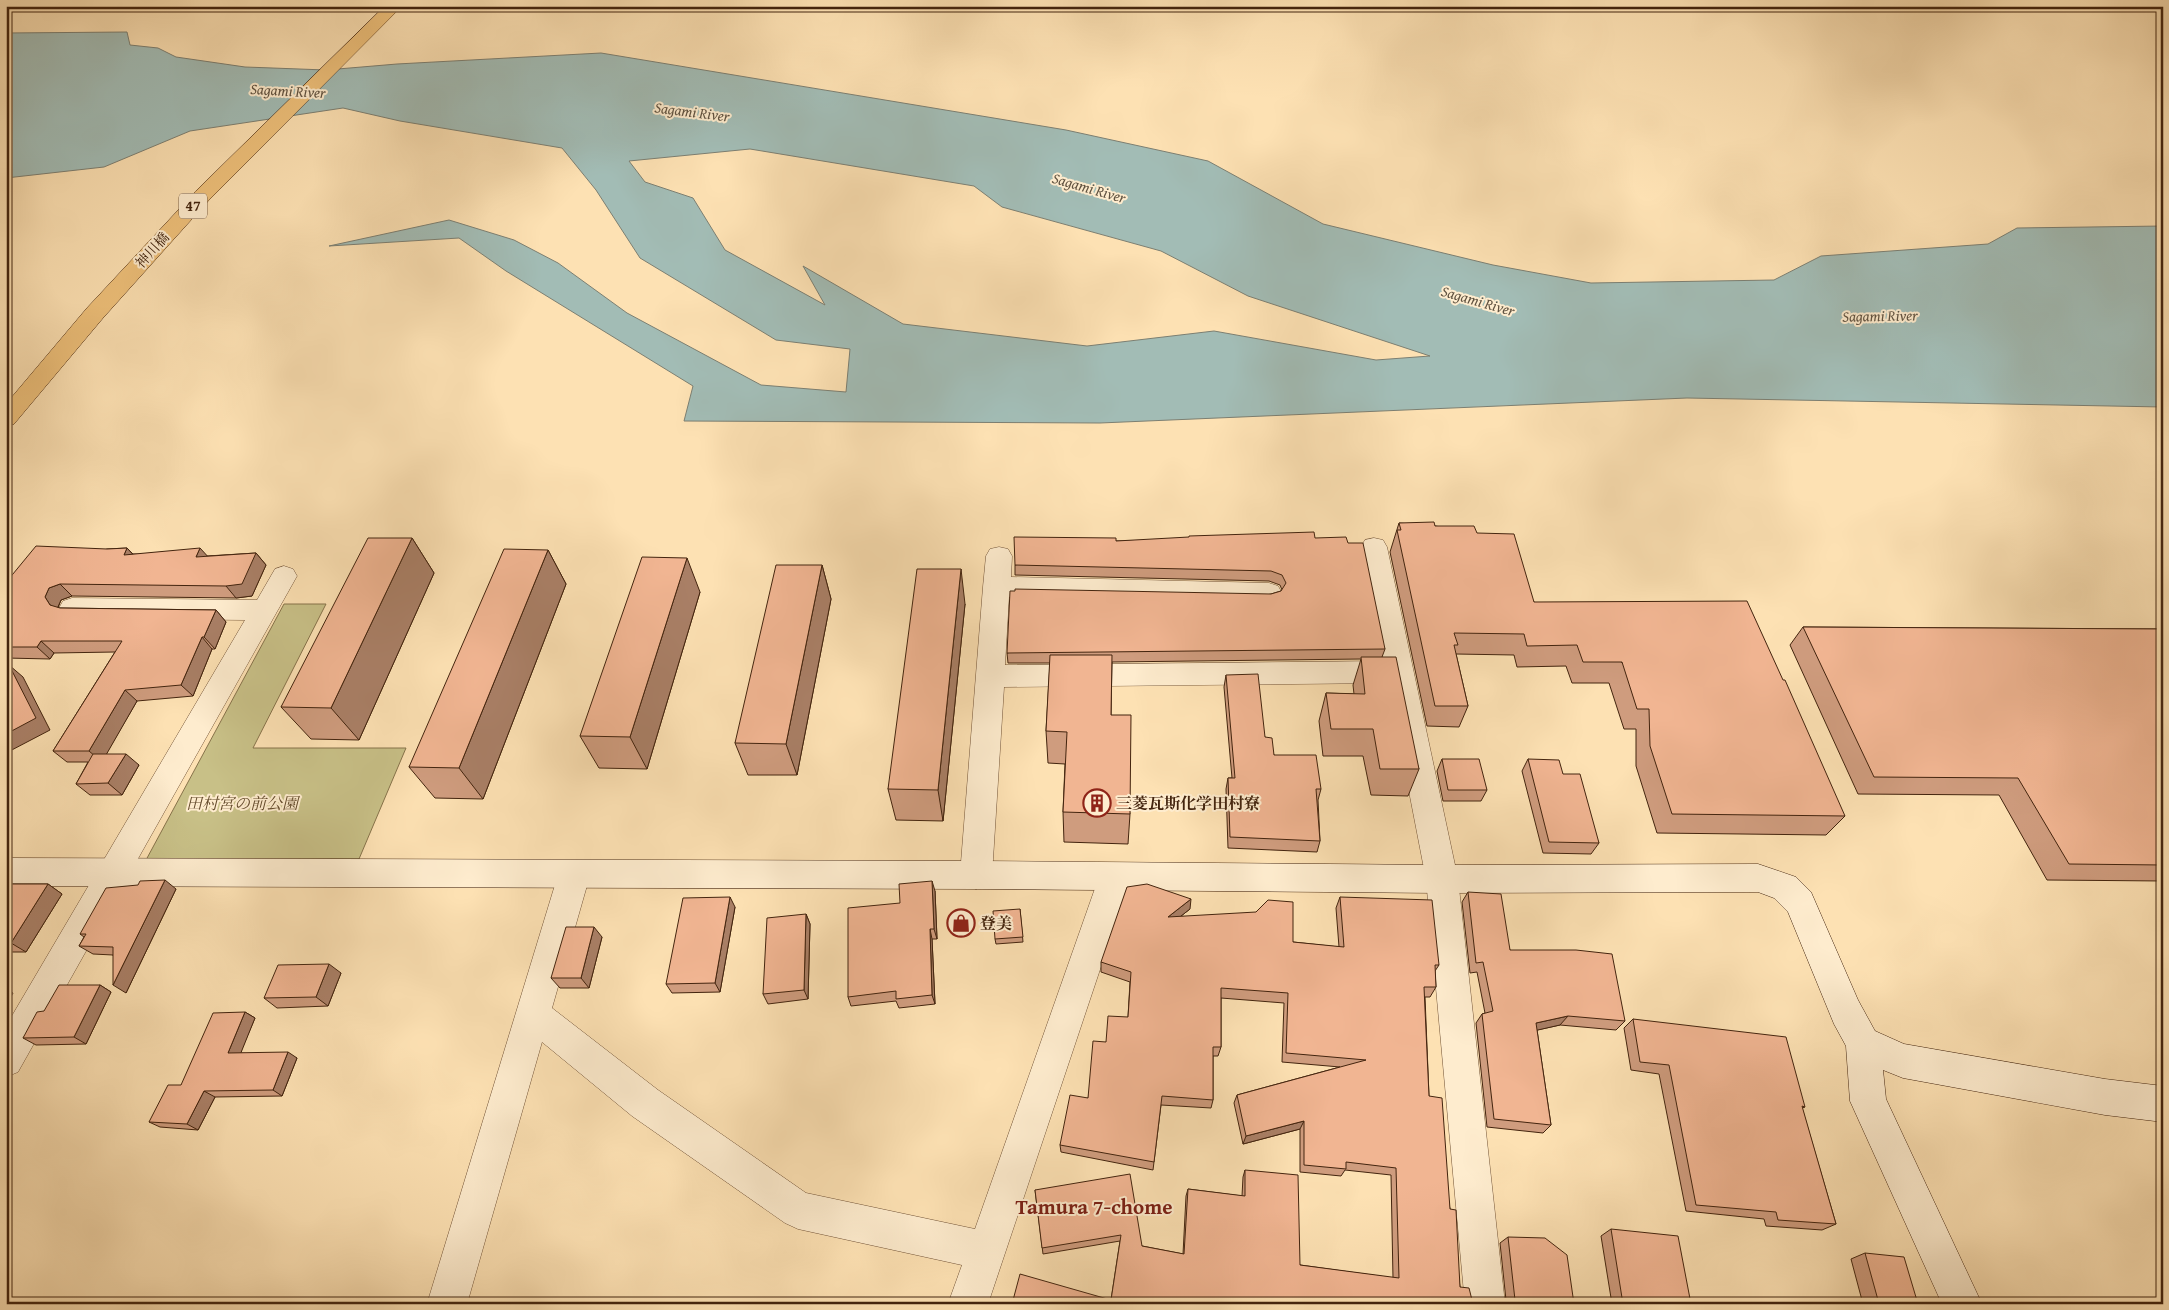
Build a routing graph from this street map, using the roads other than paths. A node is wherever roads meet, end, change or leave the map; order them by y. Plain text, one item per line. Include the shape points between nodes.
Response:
1 (394, 6) edge
2 (6, 419) edge
3 (1374, 547) dead end
4 (999, 556) dead end
5 (284, 576) dead end
6 (996, 587) junction
7 (1269, 593) edge
8 (72, 608) edge
9 (265, 610) junction
10 (1399, 672) junction
11 (991, 676) junction
12 (6, 872) edge
13 (116, 872) junction
14 (574, 875) junction
15 (976, 875) junction
16 (1115, 877) junction
17 (1442, 880) junction
18 (534, 1014) junction
19 (1863, 1043) junction
20 (6, 1060) edge
21 (2163, 1104) edge
22 (987, 1251) junction
23 (447, 1304) edge
24 (968, 1304) edge
25 (1485, 1304) edge
26 (1962, 1304) edge

1 - 2 main road, 神川橋 / 47 via 202,196 95,313
3 - 10 street
4 - 6 street
5 - 9 street
6 - 7 street
6 - 11 street
8 - 9 street
9 - 13 street
10 - 11 street
10 - 17 street
11 - 15 street
12 - 13 street
13 - 14 street
13 - 20 street
14 - 15 street
14 - 18 street
15 - 16 street
16 - 17 street
16 - 22 street
17 - 19 street via 1758,878 1785,887 1800,902 1846,1012
17 - 25 street
18 - 22 street via 645,1103 798,1210
18 - 23 street
19 - 21 street via 1903,1061 2105,1097
19 - 26 street via 1868,1101
22 - 24 street

